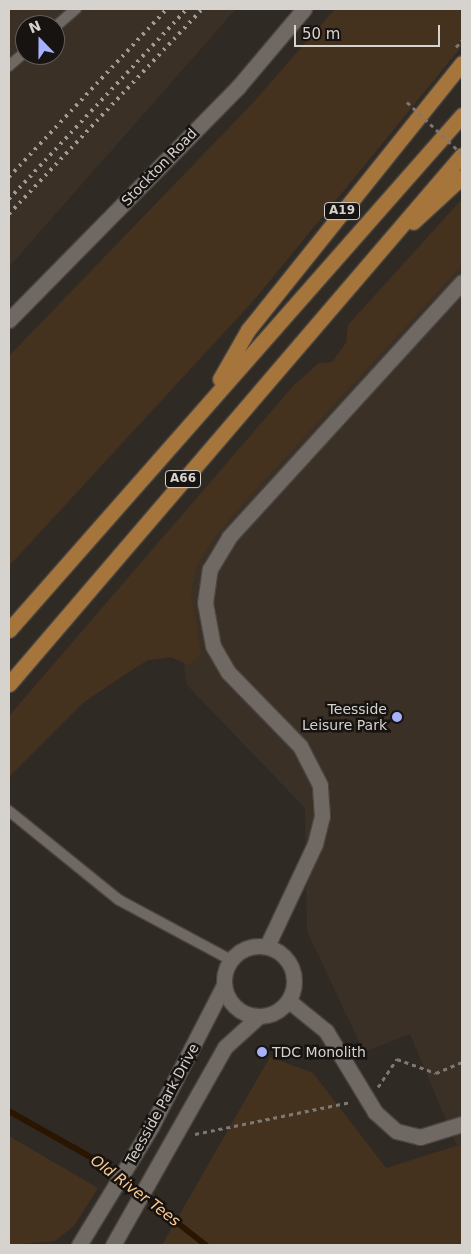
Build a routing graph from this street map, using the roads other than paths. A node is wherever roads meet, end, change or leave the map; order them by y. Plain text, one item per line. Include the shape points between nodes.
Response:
1 (76, 9) edge
2 (304, 9) edge
3 (65, 18) edge
4 (462, 63) edge
5 (462, 115) edge
6 (462, 154) edge
7 (462, 177) edge
8 (356, 273) junction
9 (462, 282) edge
10 (9, 320) edge
11 (201, 412) junction
12 (9, 630) edge
13 (9, 684) edge
14 (9, 811) edge
15 (266, 946) junction
16 (231, 960) junction
17 (224, 985) junction
18 (289, 1001) junction
19 (258, 1017) junction
20 (462, 1124) edge
21 (84, 1239) edge
22 (114, 1244) edge

1 - 3 lane
2 - 10 street, Stockton Road via 238,87
4 - 11 highway, A19 via 248,330
5 - 11 highway, A66
6 - 8 highway, A66
7 - 8 highway, A66
8 - 13 highway, A66
9 - 15 street via 229,537 210,569 205,603 213,646 228,672 300,746 320,785 322,816 315,844
11 - 12 highway, A66
14 - 16 lane via 119,900
15 - 16 street via 240,951
15 - 18 street via 284,957 294,974
16 - 17 street
17 - 19 street via 230,1001 242,1012
17 - 21 street, Teesside Park Drive via 150,1127
18 - 19 street via 270,1015
18 - 20 street via 339,1046 384,1123 407,1136 432,1135
19 - 22 street, Teesside Park Drive via 225,1047

